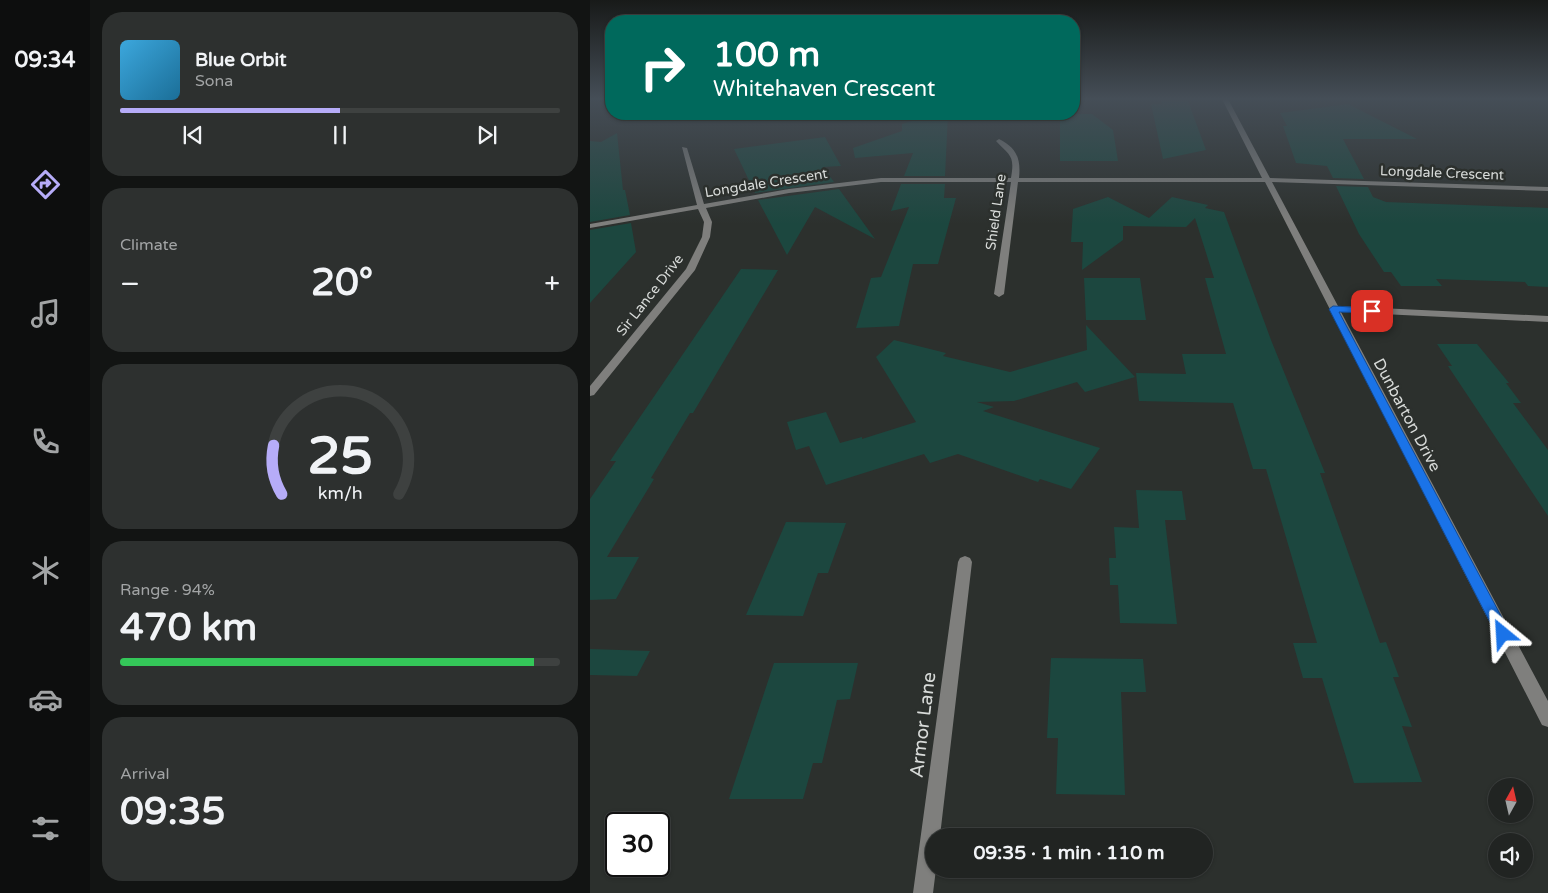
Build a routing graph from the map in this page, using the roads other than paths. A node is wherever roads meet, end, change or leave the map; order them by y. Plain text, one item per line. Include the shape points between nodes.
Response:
1 (999, 141) dead end
2 (1246, 141) edge
3 (684, 148) dead end
4 (1014, 179) junction
5 (1266, 180) junction
6 (1548, 189) edge
7 (701, 206) junction
8 (590, 226) edge
9 (999, 294) dead end
10 (1333, 309) junction
11 (1548, 319) edge
12 (590, 393) edge
13 (965, 562) dead end
14 (1548, 719) edge
15 (923, 893) edge

1 - 4 street, Shield Lane via 1014,153 1017,163
2 - 5 street, Dunbarton Drive
3 - 7 street, Sir Lance Drive
4 - 5 street, Longdale Crescent
4 - 7 street, Longdale Crescent via 852,182
4 - 9 street, Shield Lane
5 - 6 street, Longdale Crescent
5 - 10 street, Dunbarton Drive
7 - 8 street, Longdale Crescent
7 - 12 street, Sir Lance Drive via 708,222 706,237 690,270
10 - 11 street
10 - 14 street, Dunbarton Drive
13 - 15 street, Armor Lane

